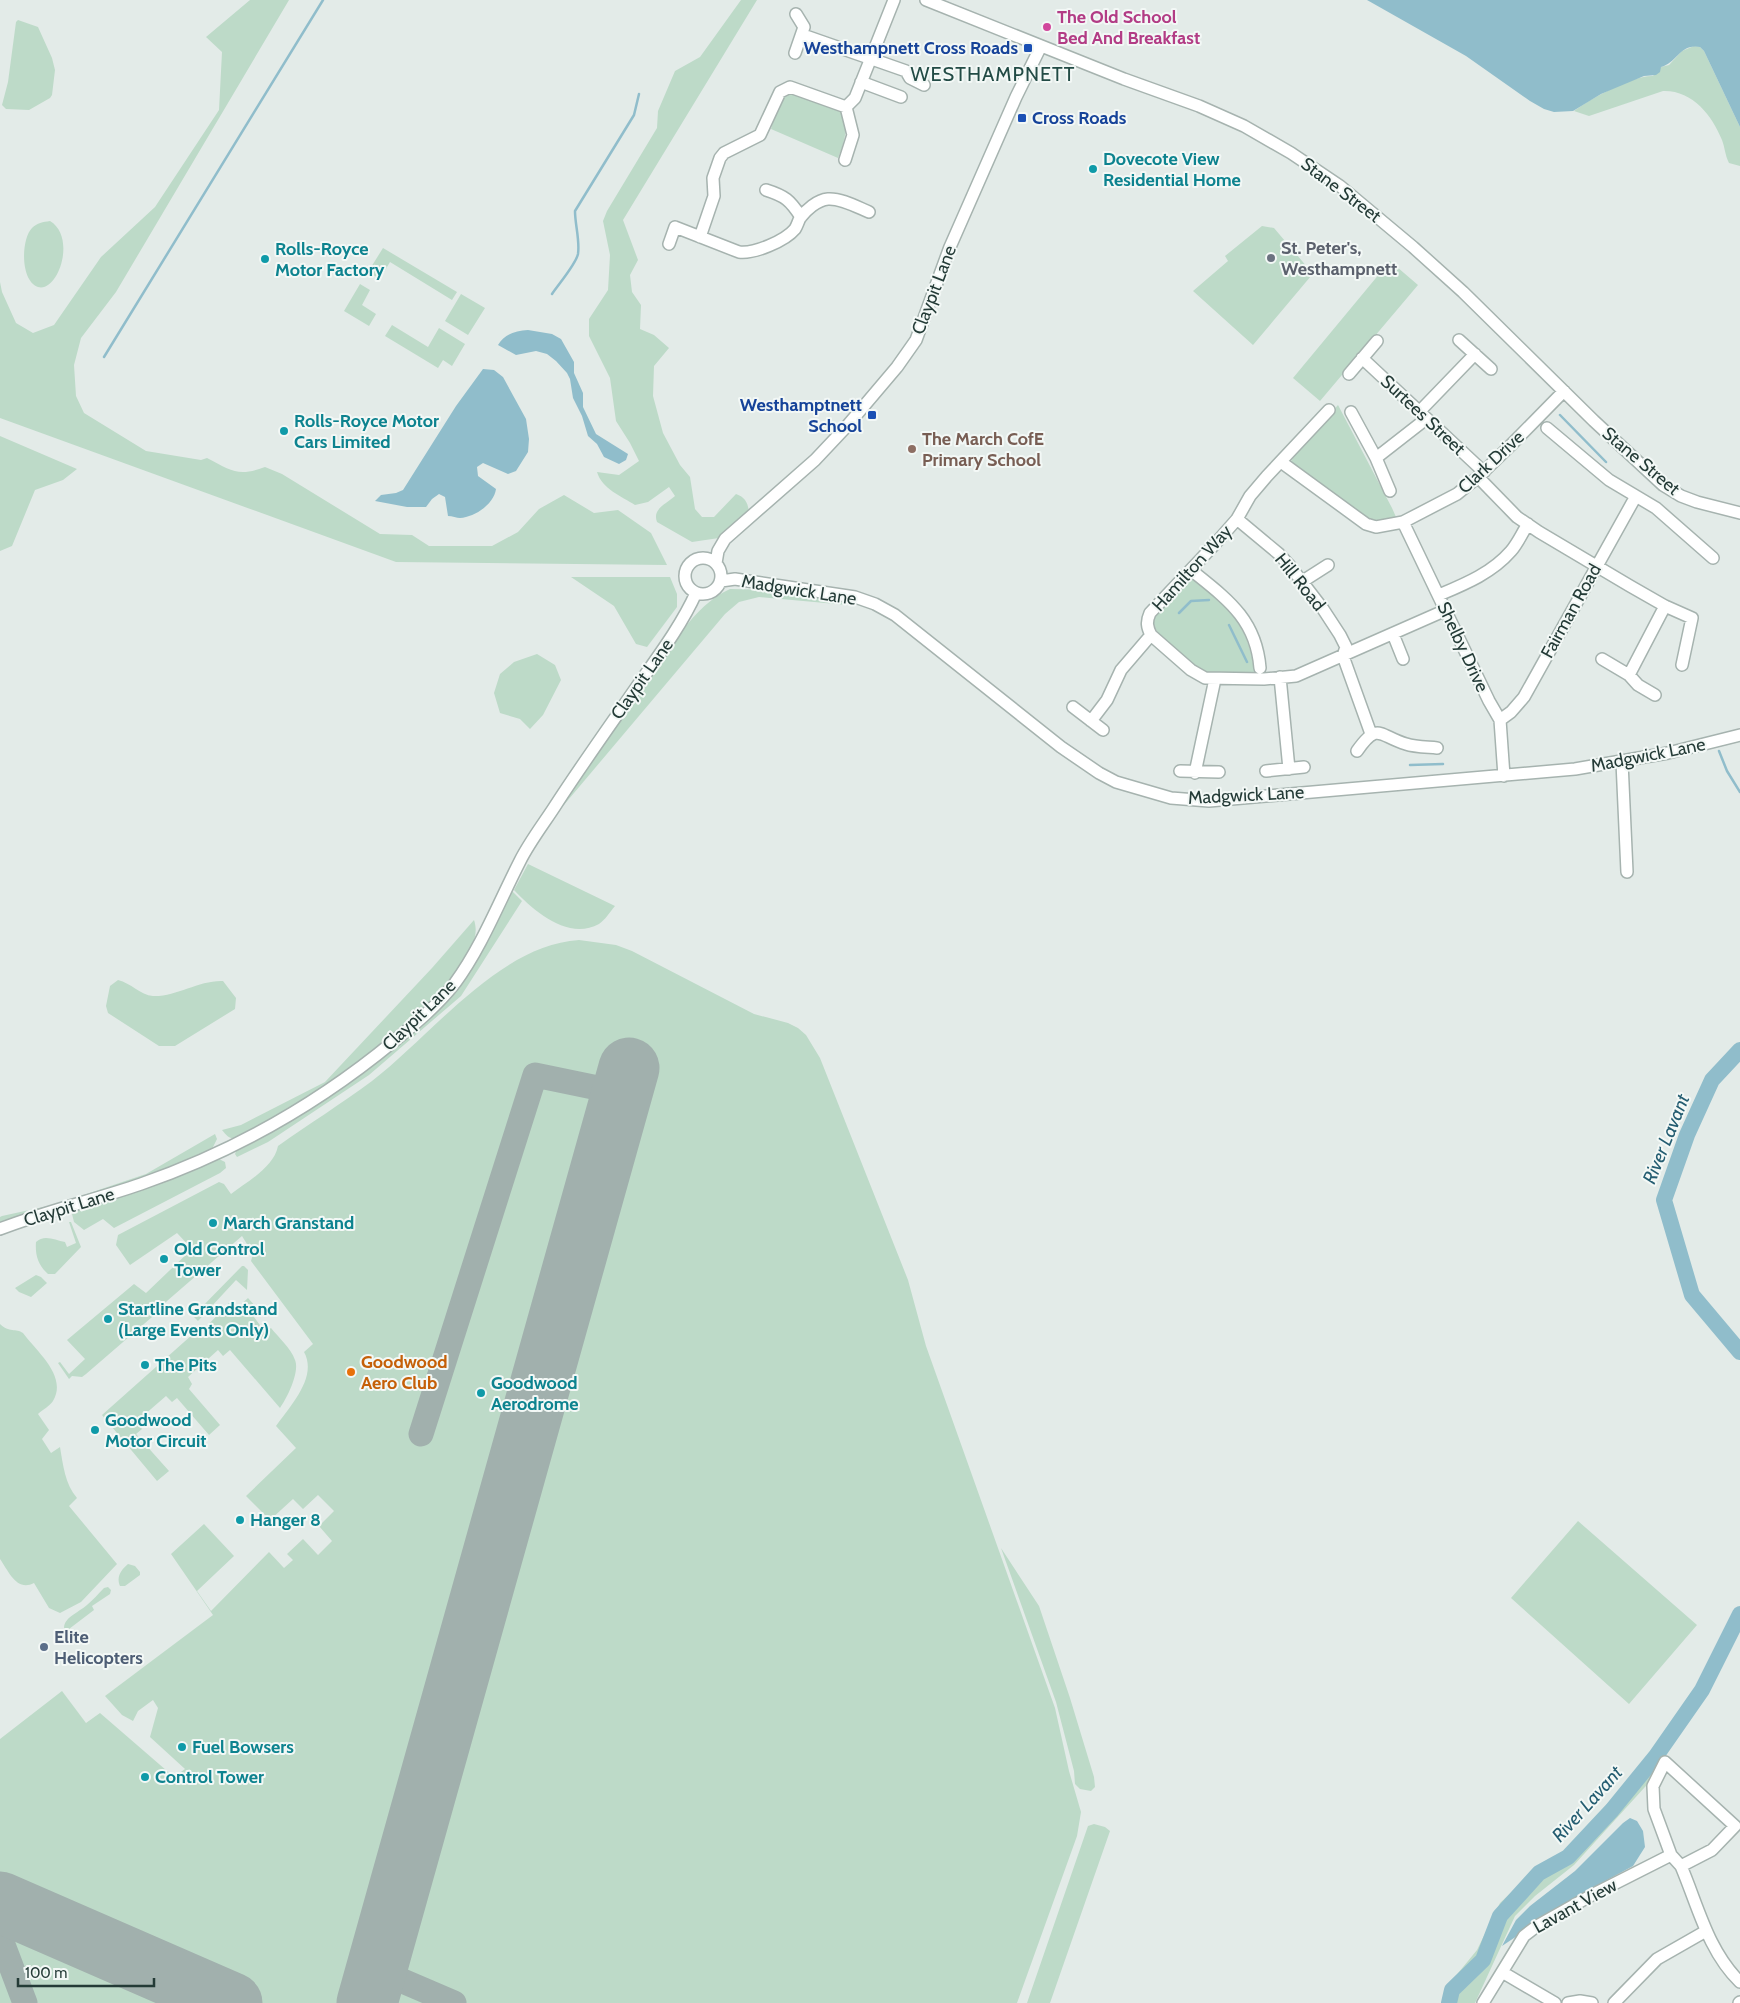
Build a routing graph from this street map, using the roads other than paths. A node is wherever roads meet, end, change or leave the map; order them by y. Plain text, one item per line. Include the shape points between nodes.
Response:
1 (894, 0) edge
2 (930, 1) edge
3 (796, 14) dead end
4 (803, 35) junction
5 (1041, 46) junction
6 (795, 53) dead end
7 (870, 58) junction
8 (862, 82) junction
9 (924, 85) dead end
10 (901, 97) dead end
11 (846, 107) junction
12 (845, 160) dead end
13 (766, 190) dead end
14 (869, 212) dead end
15 (801, 217) junction
16 (700, 237) junction
17 (670, 244) dead end
18 (1459, 340) dead end
19 (1377, 341) dead end
20 (1475, 354) junction
21 (1362, 358) junction
22 (1491, 369) dead end
23 (1349, 374) dead end
24 (1564, 391) junction
25 (1329, 410) dead end
26 (1350, 412) dead end
27 (1422, 416) junction
28 (1547, 428) dead end
29 (1376, 458) junction
30 (1281, 462) junction
31 (1481, 474) junction
32 (1390, 491) dead end
33 (1636, 496) junction
34 (1740, 513) edge
35 (1237, 519) junction
36 (1403, 522) junction
37 (1528, 524) junction
38 (1713, 558) dead end
39 (716, 563) junction
40 (1328, 565) dead end
41 (1596, 565) junction
42 (1191, 570) junction
43 (721, 581) junction
44 (1303, 581) junction
45 (696, 593) junction
46 (1439, 595) junction
47 (1665, 606) junction
48 (1446, 610) junction
49 (1393, 634) junction
50 (1151, 635) junction
51 (1343, 656) junction
52 (1403, 659) dead end
53 (1602, 659) dead end
54 (1682, 665) dead end
55 (1260, 668) dead end
56 (1629, 675) junction
57 (1280, 677) junction
58 (1215, 679) junction
59 (1655, 695) dead end
60 (1073, 708) dead end
61 (1500, 720) junction
62 (1091, 721) junction
63 (1103, 730) dead end
64 (1371, 734) junction
65 (1740, 735) edge
66 (1437, 748) dead end
67 (1357, 751) dead end
68 (1622, 762) junction
69 (1304, 767) dead end
70 (1289, 769) junction
71 (1180, 771) dead end
72 (1266, 771) dead end
73 (1195, 772) junction
74 (1219, 772) dead end
75 (1504, 776) junction
76 (1627, 872) dead end
77 (0, 1229) edge
78 (1671, 1855) junction
79 (1681, 1866) junction
80 (1706, 1931) junction
81 (1502, 1972) junction
82 (1740, 1982) edge
83 (1483, 2003) edge
84 (1555, 2003) edge
85 (1568, 2003) edge
86 (1592, 2003) edge
87 (1614, 2003) edge

1 - 7 street
2 - 5 street, Stane Street
3 - 4 street via 804,27
4 - 6 street
4 - 7 street
5 - 24 street, Stane Street via 1206,109 1264,137 1312,167 1414,246
5 - 39 street, Claypit Lane via 950,246 916,340 847,426 815,460 725,539
7 - 8 street
7 - 9 street via 906,71 910,78
8 - 10 street
8 - 11 street
11 - 12 street via 853,134
11 - 16 street via 790,87 780,92 760,135 720,158 713,178 714,196
13 - 15 street via 783,196
14 - 15 street via 828,199 816,203
15 - 16 street via 795,229 781,240 748,253
16 - 17 street via 675,227
18 - 20 street
19 - 21 street
20 - 22 street
20 - 27 street
21 - 23 street
21 - 27 street, Surtees Street
24 - 31 street, Clark Drive
24 - 34 street, Stane Street via 1663,485 1697,502
25 - 30 street, Hamilton Way
26 - 29 street
27 - 29 street
27 - 31 street, Surtees Street
28 - 33 street via 1608,480
29 - 32 street
30 - 35 street, Hamilton Way via 1250,496
30 - 36 street, Clark Drive via 1366,524 1376,527
31 - 36 street, Clark Drive via 1458,494
31 - 37 street, Surtees Street via 1517,517
33 - 38 street via 1656,508
33 - 41 street, Fairman Road
35 - 42 street, Hamilton Way
35 - 44 street, Hill Road via 1279,554
36 - 46 street, Shelby Drive
37 - 41 street, Surtees Street
37 - 46 street via 1499,564
39 - 43 street
39 - 45 street via 701,558 689,564 685,578
40 - 44 street
41 - 47 street, Surtees Street
41 - 61 street, Fairman Road via 1524,697
42 - 50 street, Hamilton Way via 1150,613 1147,620
42 - 55 street via 1230,602 1251,630
43 - 45 street via 711,592
43 - 75 street, Madgwick Lane via 735,580 831,594 875,604 895,615 1081,762 1116,782 1171,798 1209,801
44 - 51 street, Hill Road via 1344,642 1346,652
45 - 77 street, Claypit Lane via 685,618 521,858 481,940 455,983 416,1023 321,1095 227,1149 143,1183
46 - 48 street, Shelby Drive
47 - 54 street, Surtees Street via 1692,618
47 - 56 street
48 - 49 street, Hamilton Way
48 - 61 street, Shelby Drive
49 - 51 street, Hamilton Way
49 - 52 street
50 - 58 street, Hamilton Way via 1197,674
50 - 62 street via 1121,670 1107,700
51 - 57 street, Hamilton Way via 1296,676
51 - 64 street, Hill Road
53 - 56 street
56 - 59 street
57 - 58 street, Hamilton Way
57 - 70 street
58 - 73 street
60 - 62 street
61 - 75 street, Shelby Drive
62 - 63 street
64 - 66 street via 1387,735 1405,744
64 - 67 street
65 - 68 street, Madgwick Lane
68 - 75 street, Madgwick Lane
68 - 76 street
69 - 70 street
70 - 72 street
71 - 73 street
73 - 74 street
78 - 79 street
78 - 79 street via 1654,1809 1653,1786 1665,1762 1735,1826 1712,1850
78 - 81 street, Lavant View via 1537,1926 1524,1936
79 - 80 street
80 - 82 street via 1718,1956
80 - 87 street via 1657,1959
81 - 83 street, Lavant View
81 - 84 street
85 - 86 street via 1580,2000

